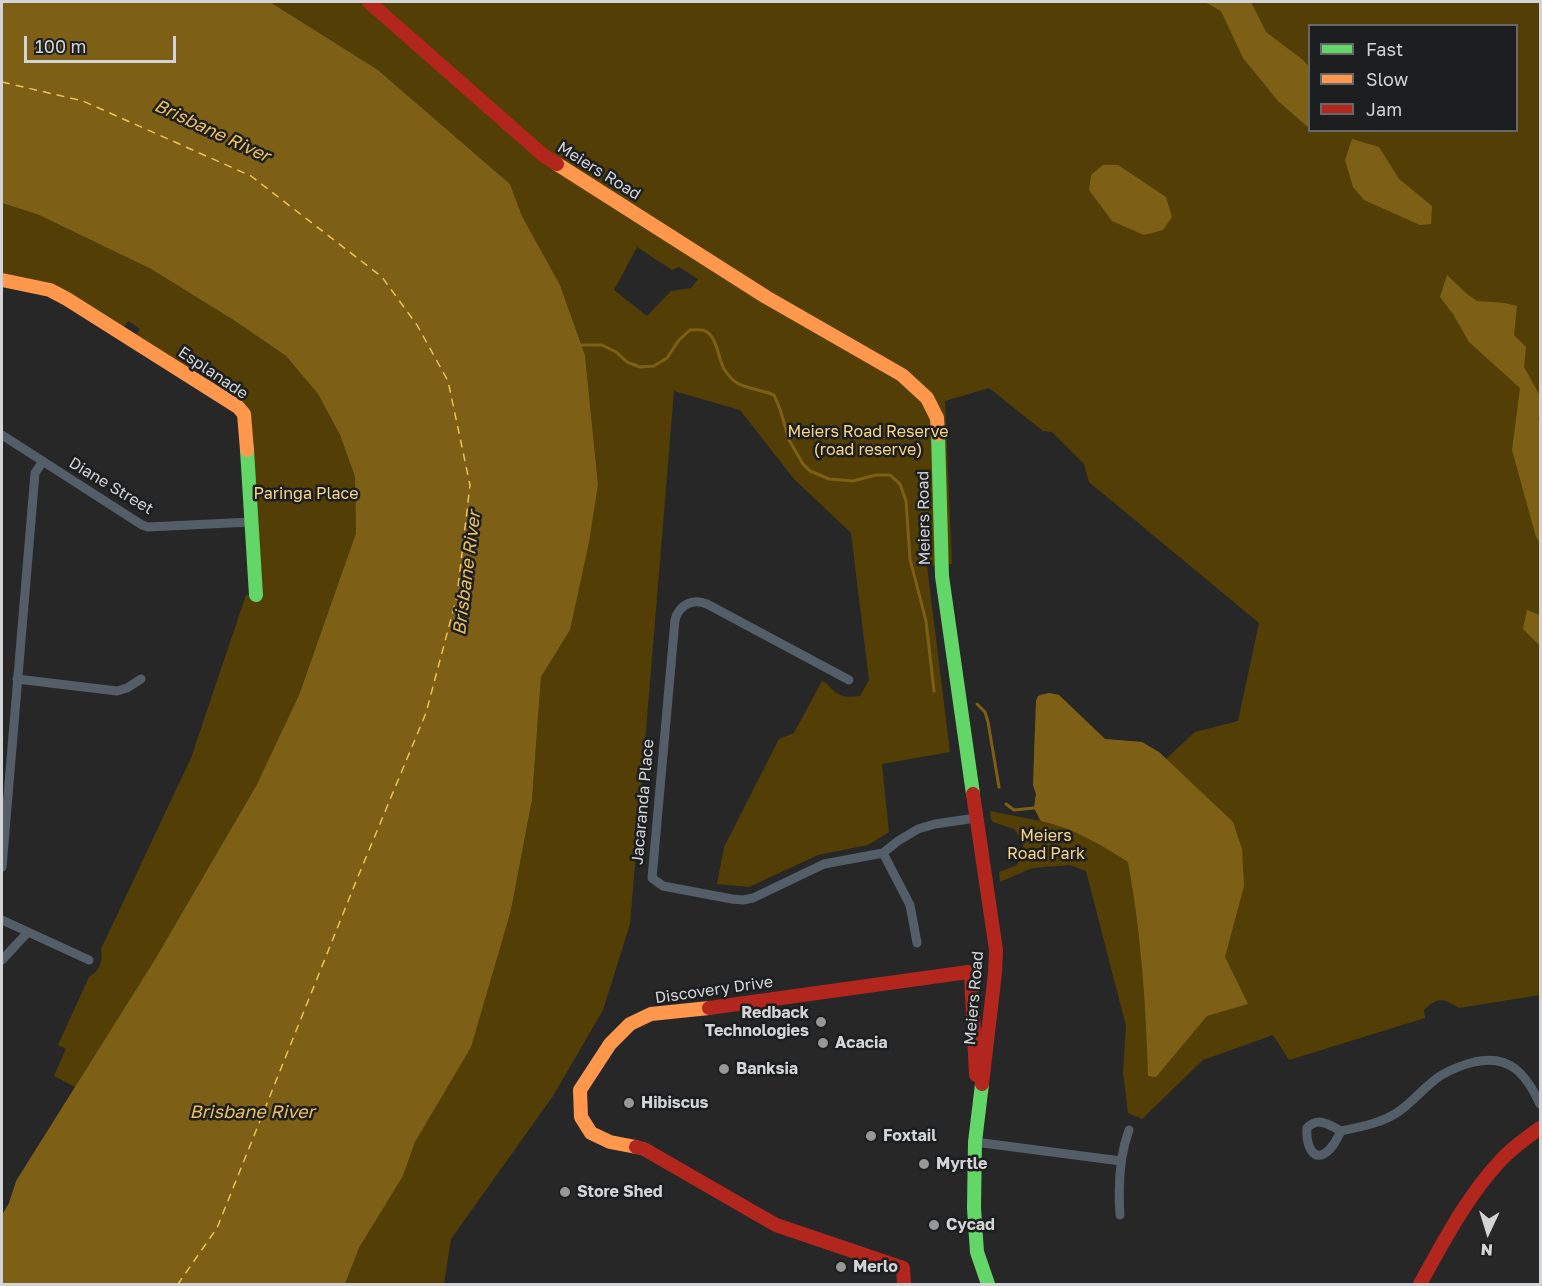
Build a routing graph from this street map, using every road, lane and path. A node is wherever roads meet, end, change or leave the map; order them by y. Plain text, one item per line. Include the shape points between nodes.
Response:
1 (369, 2) edge
2 (2, 280) edge
3 (2, 435) edge
4 (43, 461) junction
5 (251, 522) junction
6 (256, 595) dead end
7 (17, 679) junction
8 (141, 679) dead end
9 (849, 680) dead end
10 (976, 818) junction
11 (883, 853) junction
12 (2, 867) edge
13 (2, 920) edge
14 (28, 932) junction
15 (917, 943) dead end
16 (2, 960) edge
17 (89, 960) dead end
18 (1540, 1104) edge
19 (978, 1113) junction
20 (1540, 1128) edge
21 (1129, 1130) dead end
22 (1341, 1131) dead end
23 (975, 1142) junction
24 (1121, 1161) junction
25 (1120, 1215) dead end
26 (904, 1284) edge
27 (988, 1284) edge
28 (1420, 1284) edge

1 - 10 street, Meiers Road via 543,155 766,297 902,375 927,398 937,418 942,576
2 - 5 street, Esplanade via 50,290 67,299 238,407 246,424
3 - 4 street, Diane Street
4 - 5 street, Diane Street via 148,527
4 - 7 street via 35,473
5 - 6 street, Esplanade
7 - 8 street via 117,691
7 - 12 street
9 - 11 street, Jacaranda Place via 706,604 694,602 683,607 675,620 652,878 663,886 743,900 760,896 824,864
10 - 11 street, Jacaranda Place via 918,829
10 - 19 street, Meiers Road via 996,950
11 - 15 street via 910,905
13 - 14 street
14 - 16 street
14 - 17 street
18 - 22 street via 1517,1069 1504,1062 1481,1061 1439,1077 1392,1115
19 - 23 street, Meiers Road
19 - 26 street, Discovery Drive via 968,972 651,1014 621,1032 580,1090 581,1117 591,1133 610,1142 644,1149 776,1225 903,1268
20 - 28 street via 1516,1146 1480,1184
21 - 24 street
23 - 24 street
23 - 27 street, Meiers Road via 977,1252
24 - 25 street

